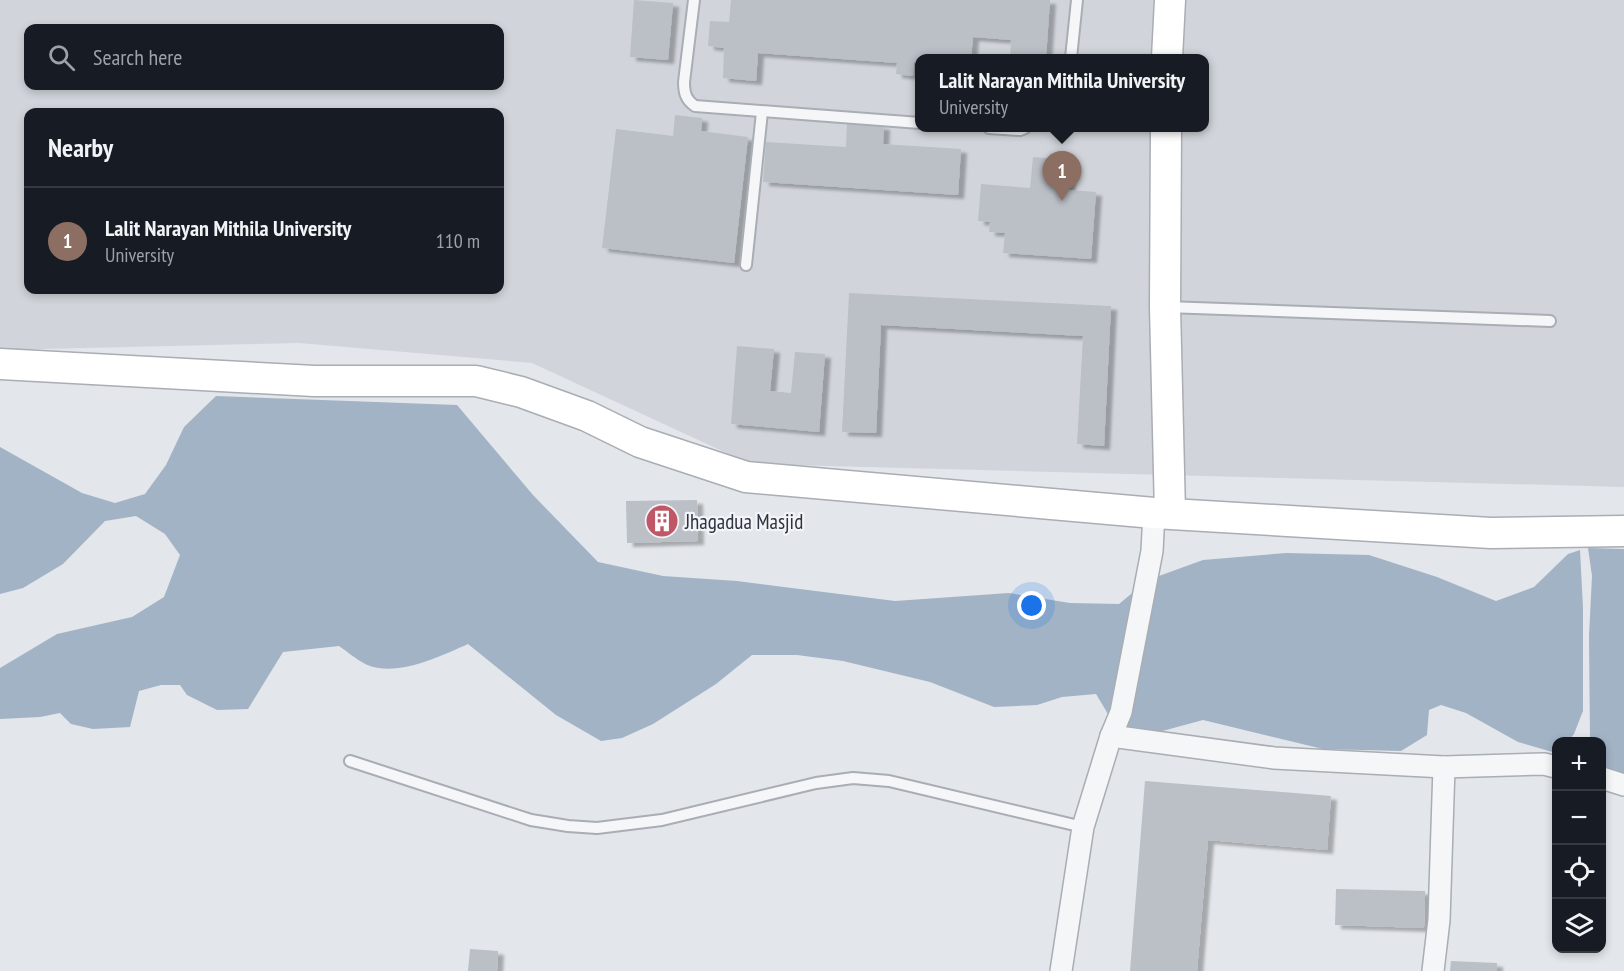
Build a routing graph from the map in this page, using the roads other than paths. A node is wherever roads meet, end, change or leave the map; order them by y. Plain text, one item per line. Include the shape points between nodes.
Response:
1 (694, 0) edge
2 (1077, 0) edge
3 (1170, 0) edge
4 (1071, 54) edge
5 (1167, 54) edge
6 (762, 112) junction
7 (915, 123) edge
8 (1166, 132) edge
9 (746, 265) dead end
10 (1165, 306) junction
11 (1550, 321) dead end
12 (0, 364) edge
13 (1162, 513) junction
14 (1624, 531) edge
15 (1111, 736) junction
16 (350, 761) dead end
17 (1552, 766) edge
18 (1444, 767) junction
19 (1606, 779) edge
20 (1624, 785) edge
21 (1083, 827) junction
22 (1061, 971) edge
23 (1433, 971) edge

1 - 6 lane via 684,82 688,101 695,106
2 - 4 lane
3 - 5 street
6 - 7 lane
6 - 9 lane
8 - 10 street
10 - 11 lane
10 - 13 street
12 - 13 street via 314,381 476,381 521,392 587,416 640,442 746,477
13 - 14 street via 1491,533
13 - 15 street via 1121,712
15 - 18 street via 1274,758
15 - 21 street
16 - 21 lane via 531,820 568,826 597,828 662,820 853,777 889,780
17 - 18 street
18 - 23 street
19 - 20 street
21 - 22 street

